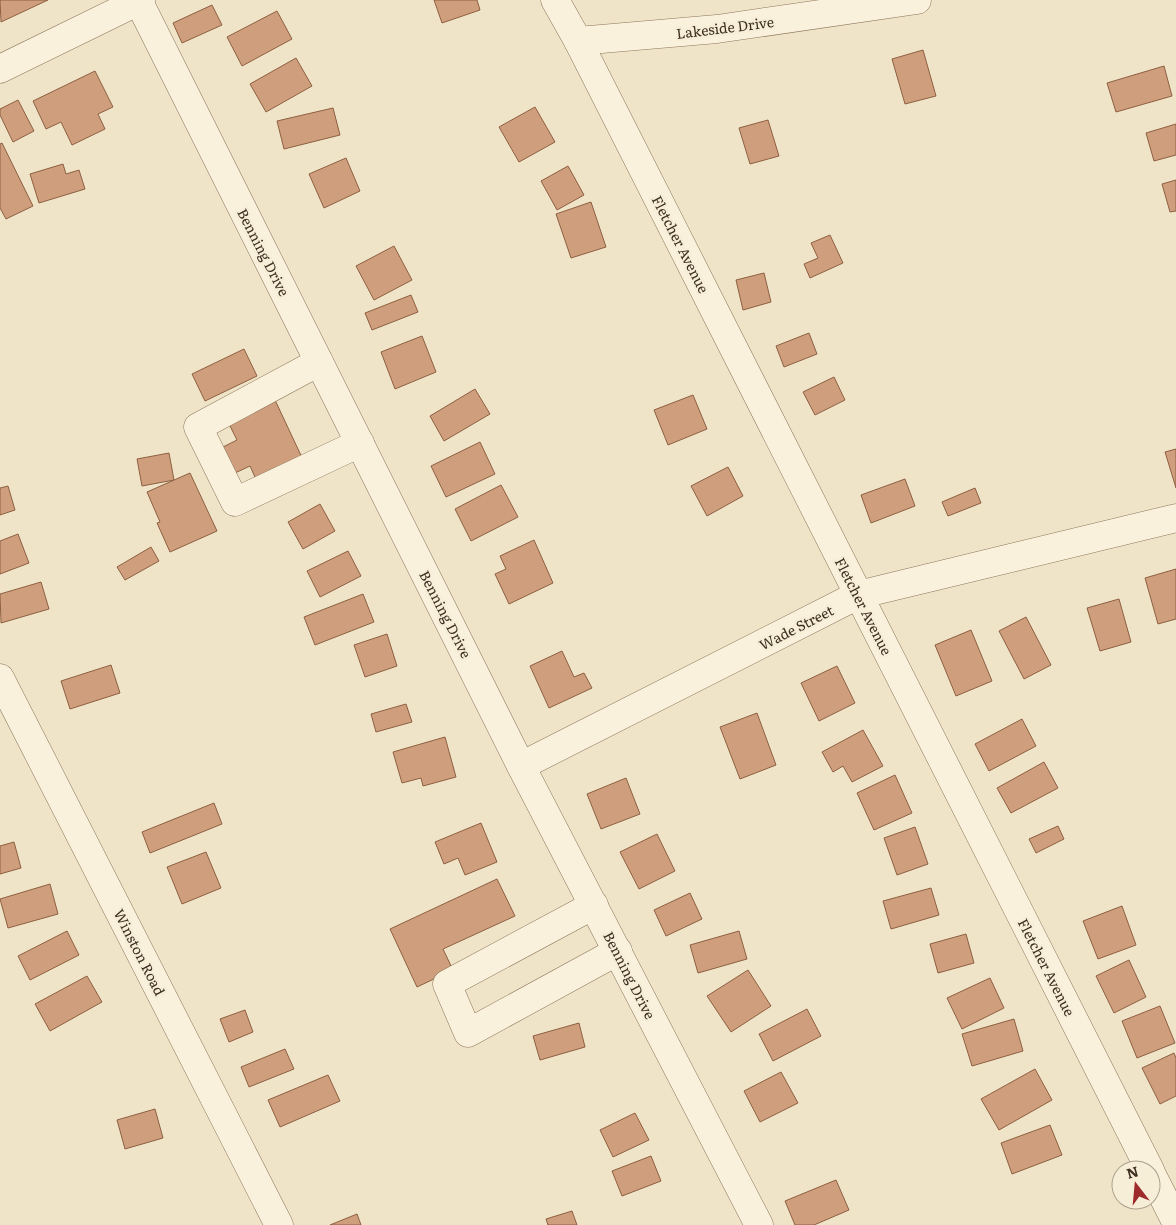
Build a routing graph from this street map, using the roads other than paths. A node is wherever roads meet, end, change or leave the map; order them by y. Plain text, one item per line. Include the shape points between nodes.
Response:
1 (139, 0) edge
2 (555, 0) edge
3 (917, 0) edge
4 (578, 41) junction
5 (0, 70) edge
6 (319, 362) junction
7 (360, 443) junction
8 (1176, 518) edge
9 (858, 596) junction
10 (0, 678) edge
11 (521, 766) junction
12 (594, 905) junction
13 (618, 951) junction
14 (1144, 1160) edge
15 (1161, 1193) edge
16 (1176, 1222) edge
17 (279, 1225) edge
18 (759, 1225) edge

1 - 5 street
1 - 6 street, Benning Drive
2 - 4 street
3 - 4 street, Lakeside Drive via 717,29
4 - 9 street, Fletcher Avenue
6 - 7 street, Benning Drive
6 - 7 street via 198,427 235,502
7 - 11 street, Benning Drive
8 - 9 street, Wade Street
9 - 11 street, Wade Street
9 - 14 street, Fletcher Avenue
10 - 17 street, Winston Road
11 - 12 street, Benning Drive
12 - 13 street, Benning Drive
12 - 13 street via 448,984 468,1033
13 - 18 street, Benning Drive
15 - 16 street, Fletcher Avenue

